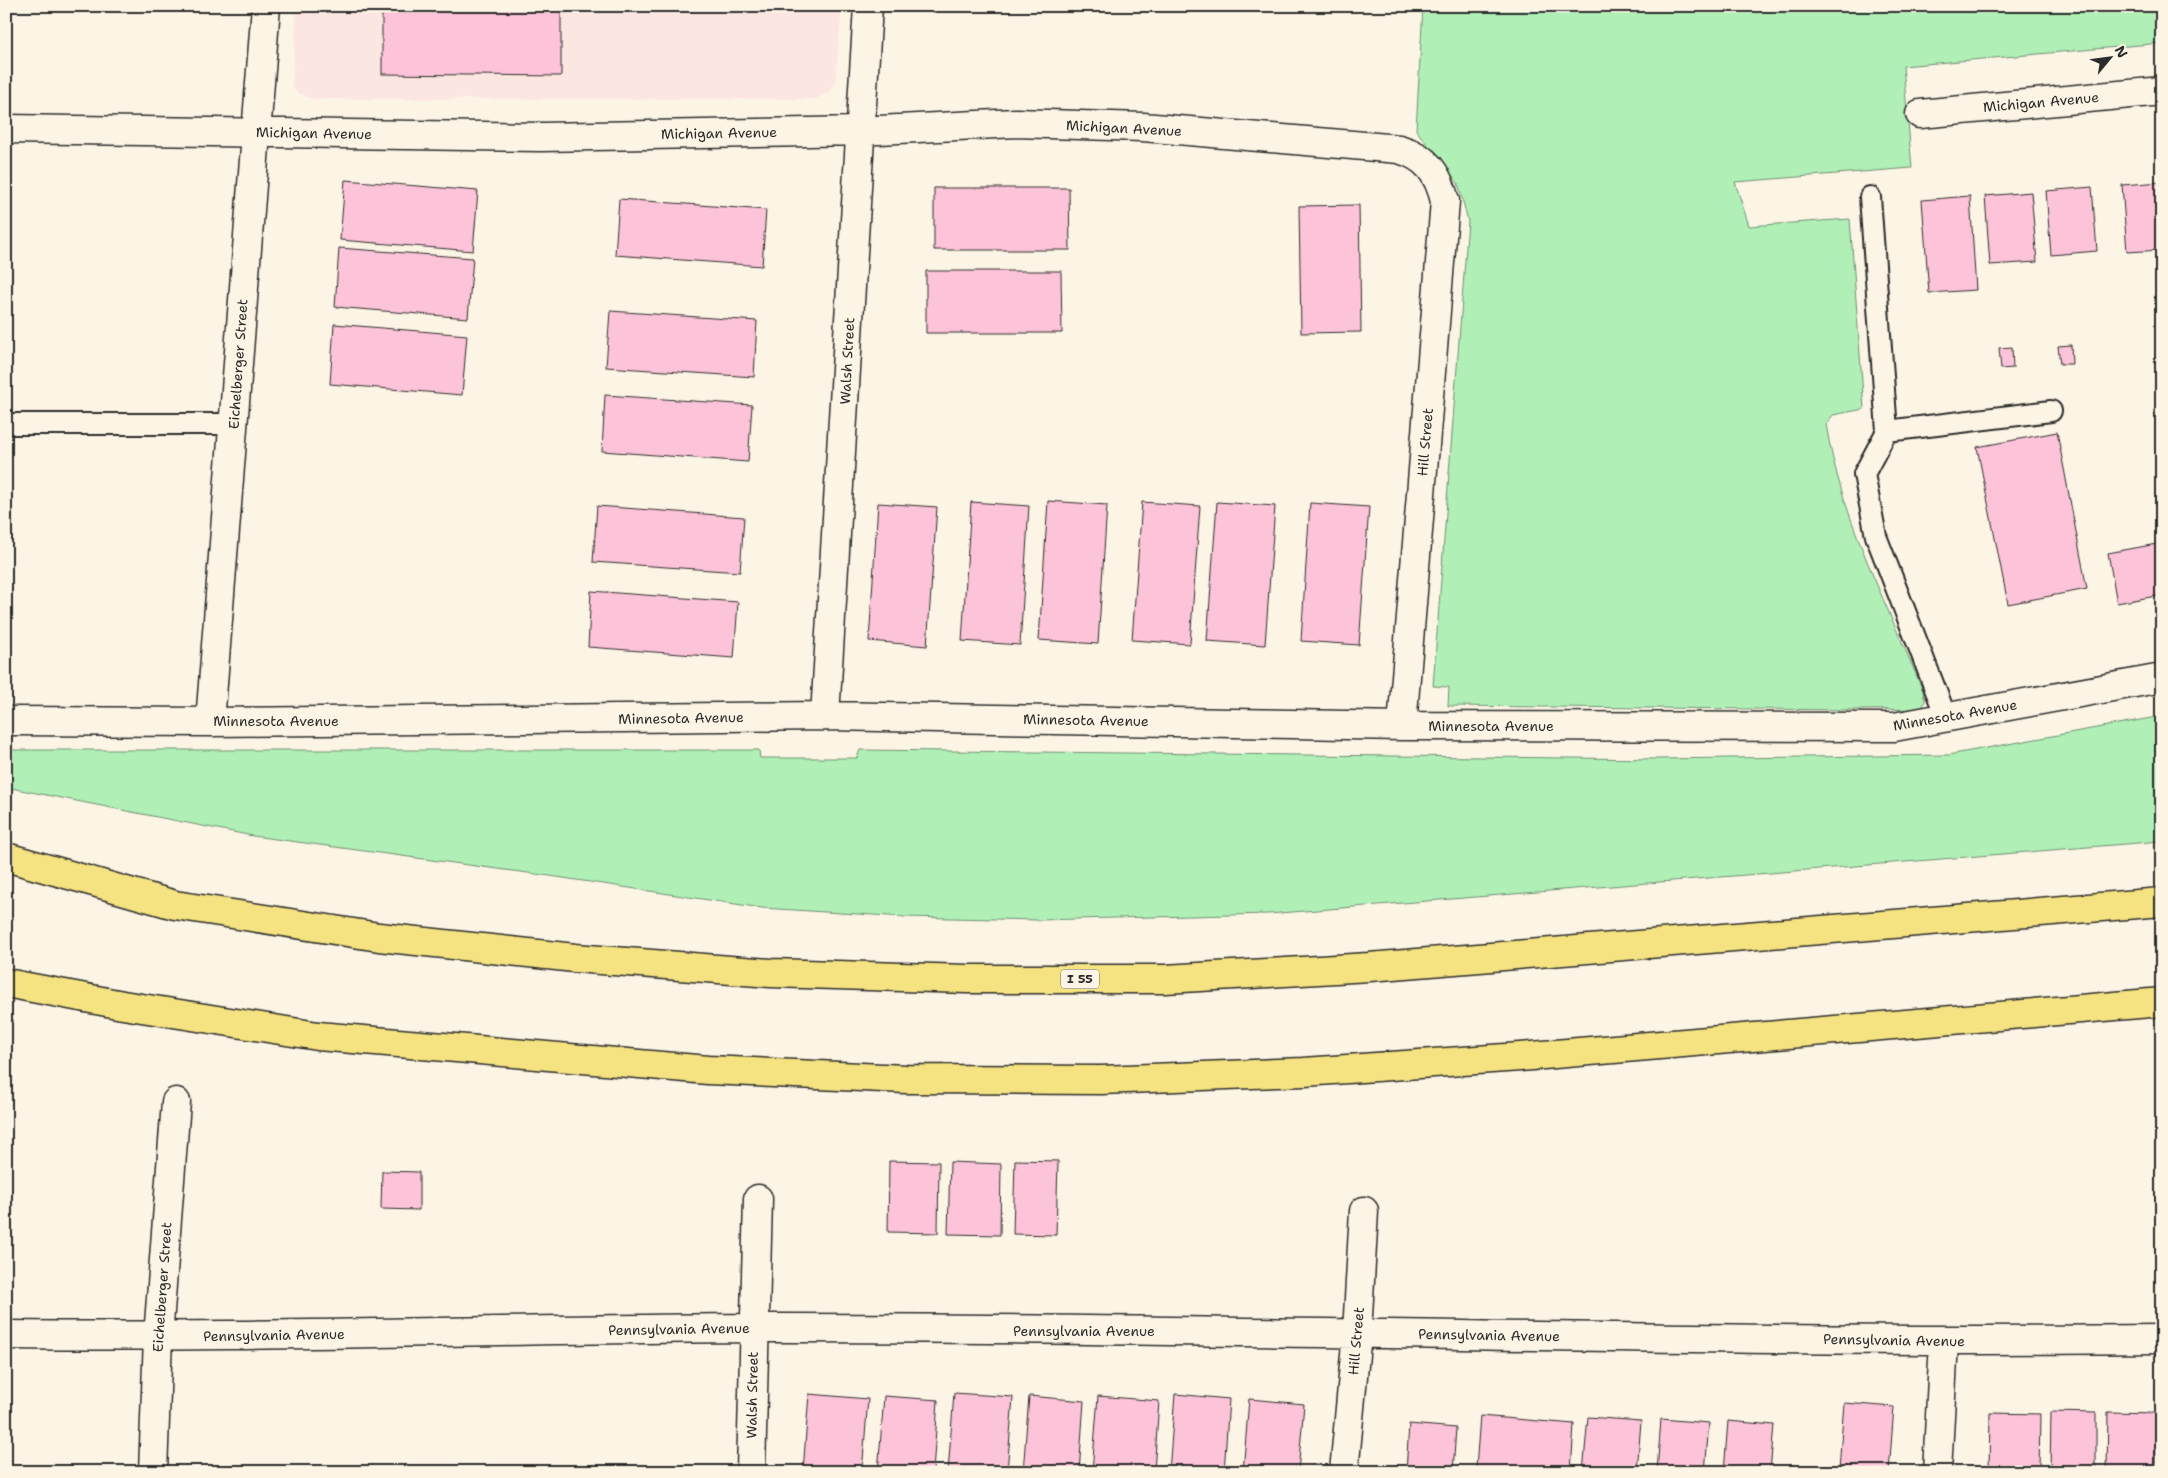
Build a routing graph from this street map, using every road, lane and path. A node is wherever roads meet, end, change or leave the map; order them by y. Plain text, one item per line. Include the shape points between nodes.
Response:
1 (266, 6) edge
2 (868, 6) edge
3 (2162, 91) edge
4 (1920, 114) dead end
5 (6, 129) edge
6 (859, 131) junction
7 (256, 132) junction
8 (1427, 164) joint
9 (1870, 196) dead end
10 (2051, 411) dead end
11 (6, 424) edge
12 (234, 424) junction
13 (1887, 431) junction
14 (2162, 678) edge
15 (825, 716) junction
16 (1946, 717) junction
17 (6, 721) edge
18 (210, 722) junction
19 (1402, 726) junction
20 (6, 857) edge
21 (2162, 902) edge
22 (6, 983) edge
23 (2162, 1002) edge
24 (176, 1102) dead end
25 (758, 1199) dead end
26 (1364, 1211) dead end
27 (754, 1328) junction
28 (1357, 1333) junction
29 (6, 1335) edge
30 (158, 1337) junction
31 (2162, 1339) edge
32 (1944, 1341) junction
33 (153, 1472) edge
34 (751, 1472) edge
35 (1344, 1472) edge
36 (1937, 1472) edge

1 - 7 street, Eichelberger Street
2 - 6 street, Walsh Street
3 - 4 street, Michigan Avenue
5 - 7 street, Michigan Avenue
6 - 7 street, Michigan Avenue via 541,136
6 - 8 street, Michigan Avenue via 1016,123 1143,127 1399,149 1414,153
6 - 15 street, Walsh Street
7 - 12 street, Eichelberger Street
8 - 19 street, Hill Street via 1440,181 1445,201
9 - 13 lane
10 - 13 lane
11 - 12 lane
12 - 18 street, Eichelberger Street
13 - 16 lane via 1864,474 1876,536
14 - 16 street, Minnesota Avenue
15 - 18 street, Minnesota Avenue
15 - 19 street, Minnesota Avenue
16 - 19 street, Minnesota Avenue via 1894,727
17 - 18 street, Minnesota Avenue
20 - 21 highway, I 55 via 175,905 379,936 575,958 742,971 967,979 1166,979 1359,968
22 - 23 highway via 123,1006 318,1036 708,1070 906,1079 1101,1080 1304,1072
24 - 30 street, Eichelberger Street
25 - 27 street, Walsh Street
26 - 28 street, Hill Street
27 - 28 street, Pennsylvania Avenue
27 - 30 street, Pennsylvania Avenue
27 - 34 street, Walsh Street
28 - 32 street, Pennsylvania Avenue
28 - 35 street, Hill Street
29 - 30 street, Pennsylvania Avenue
30 - 33 street, Eichelberger Street
31 - 32 street, Pennsylvania Avenue
32 - 36 street

